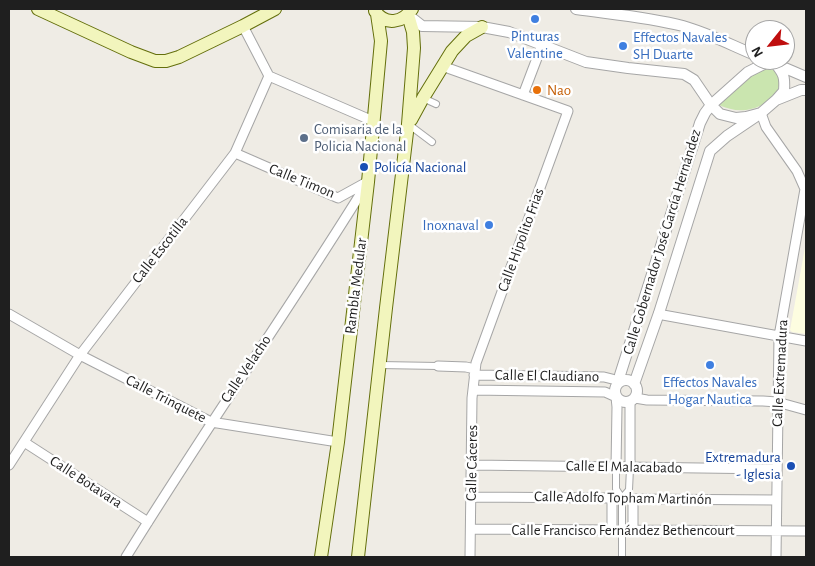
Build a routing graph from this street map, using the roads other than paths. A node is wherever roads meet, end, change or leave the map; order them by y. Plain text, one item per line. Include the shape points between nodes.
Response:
1 (38, 9) edge
2 (275, 9) edge
3 (576, 9) edge
4 (376, 11) edge
5 (410, 12) edge
6 (243, 26) junction
7 (482, 27) junction
8 (542, 44) junction
9 (745, 51) edge
10 (442, 66) junction
11 (752, 70) edge
12 (780, 70) edge
13 (790, 70) edge
14 (269, 76) junction
15 (806, 77) edge
16 (806, 90) edge
17 (523, 95) junction
18 (423, 98) junction
19 (776, 100) junction
20 (436, 104) dead end
21 (711, 106) junction
22 (761, 113) junction
23 (374, 121) junction
24 (408, 124) junction
25 (432, 142) dead end
26 (235, 153) junction
27 (368, 182) junction
28 (659, 313) junction
29 (9, 314) edge
30 (779, 336) junction
31 (806, 341) edge
32 (80, 355) junction
33 (380, 365) junction
34 (438, 366) joint
35 (474, 372) junction
36 (620, 381) junction
37 (634, 384) junction
38 (473, 390) junction
39 (616, 397) junction
40 (632, 400) junction
41 (777, 402) junction
42 (806, 410) edge
43 (211, 422) junction
44 (24, 442) junction
45 (338, 442) junction
46 (9, 465) edge
47 (472, 465) junction
48 (616, 467) junction
49 (630, 468) junction
50 (776, 469) junction
51 (471, 497) junction
52 (612, 498) junction
53 (622, 498) junction
54 (633, 499) junction
55 (776, 500) junction
56 (148, 522) junction
57 (471, 529) junction
58 (612, 530) junction
59 (622, 530) junction
60 (633, 530) junction
61 (776, 531) junction
62 (806, 531) edge
63 (126, 557) edge
64 (321, 557) edge
65 (358, 557) edge
66 (470, 557) edge
67 (622, 557) edge
68 (776, 557) edge

1 - 6 main road via 155,61 179,57
2 - 6 main road
3 - 9 street via 683,26
4 - 5 main road via 391,22
4 - 23 main road, Rambla Medular via 381,42
5 - 7 street via 422,26
5 - 24 main road via 414,48
6 - 14 street
7 - 8 street via 509,32
7 - 10 main road via 466,36
8 - 17 street
8 - 21 street via 586,62 684,74 694,80
10 - 17 street
10 - 18 main road
11 - 21 street, Calle Gobernador José García Hernández
12 - 19 street via 784,76 784,91
13 - 15 street
14 - 23 street
14 - 26 street, Calle Escotilla
16 - 19 street
17 - 35 street, Calle Hipolito Frias via 568,112
18 - 20 street
18 - 24 main road
19 - 22 street, Calle Gobernador José García Hernández
21 - 22 street via 720,114 736,118
21 - 36 street, Calle Gobernador José García Hernández via 700,123 689,154
22 - 28 street, Calle Gobernador José García Hernández via 710,151
22 - 30 street, Calle Extremadura via 766,127 797,171 805,189
23 - 27 main road, Rambla Medular
24 - 25 street
24 - 33 main road
26 - 27 street, Calle Timon via 338,198
26 - 32 street, Calle Escotilla
27 - 43 street, Calle Velacho
27 - 45 main road, Rambla Medular
28 - 30 street
28 - 37 street, Calle Gobernador José García Hernández
29 - 32 street, Calle Trinquete
30 - 31 street
30 - 41 street, Calle Extremadura
32 - 43 street, Calle Trinquete
32 - 44 street, Calle Escotilla
33 - 34 street, Calle El Claudiano
33 - 65 main road
34 - 35 street, Calle El Claudiano via 466,367
35 - 36 street, Calle El Claudiano via 604,377
35 - 38 street, Calle Cáceres
36 - 37 street
36 - 39 street via 614,390
37 - 40 street via 637,391
38 - 39 street, Calle El Claudiano via 604,392
38 - 47 street, Calle Cáceres
39 - 40 street via 620,402
39 - 48 street
40 - 41 street
40 - 49 street
41 - 42 street
41 - 50 street, Calle Extremadura
43 - 45 street, Calle Trinquete
43 - 56 street, Calle Velacho
44 - 46 street, Calle Escotilla
44 - 56 street, Calle Botavara
45 - 64 main road, Rambla Medular
47 - 48 street, Calle El Malacabado
47 - 51 street, Calle Cáceres
48 - 49 street, Calle El Malacabado
48 - 53 street via 616,489
49 - 50 street, Calle El Malacabado
49 - 53 street via 629,490
50 - 55 street, Calle Extremadura
51 - 52 street, Calle Adolfo Topham Martinón
51 - 57 street, Calle Cáceres
52 - 53 street, Calle Adolfo Topham Martinón
52 - 58 street
53 - 54 street, Calle Adolfo Topham Martinón
53 - 59 street
54 - 55 street, Calle Adolfo Topham Martinón
54 - 60 street
55 - 61 street, Calle Extremadura
56 - 63 street, Calle Velacho
57 - 58 street, Calle Francisco Fernández Bethencourt
57 - 66 street, Calle Cáceres
58 - 59 street, Calle Francisco Fernández Bethencourt
59 - 60 street, Calle Francisco Fernández Bethencourt
59 - 67 street
60 - 61 street, Calle Francisco Fernández Bethencourt
61 - 62 street, Calle Francisco Fernández Bethencourt
61 - 68 street, Calle Extremadura

